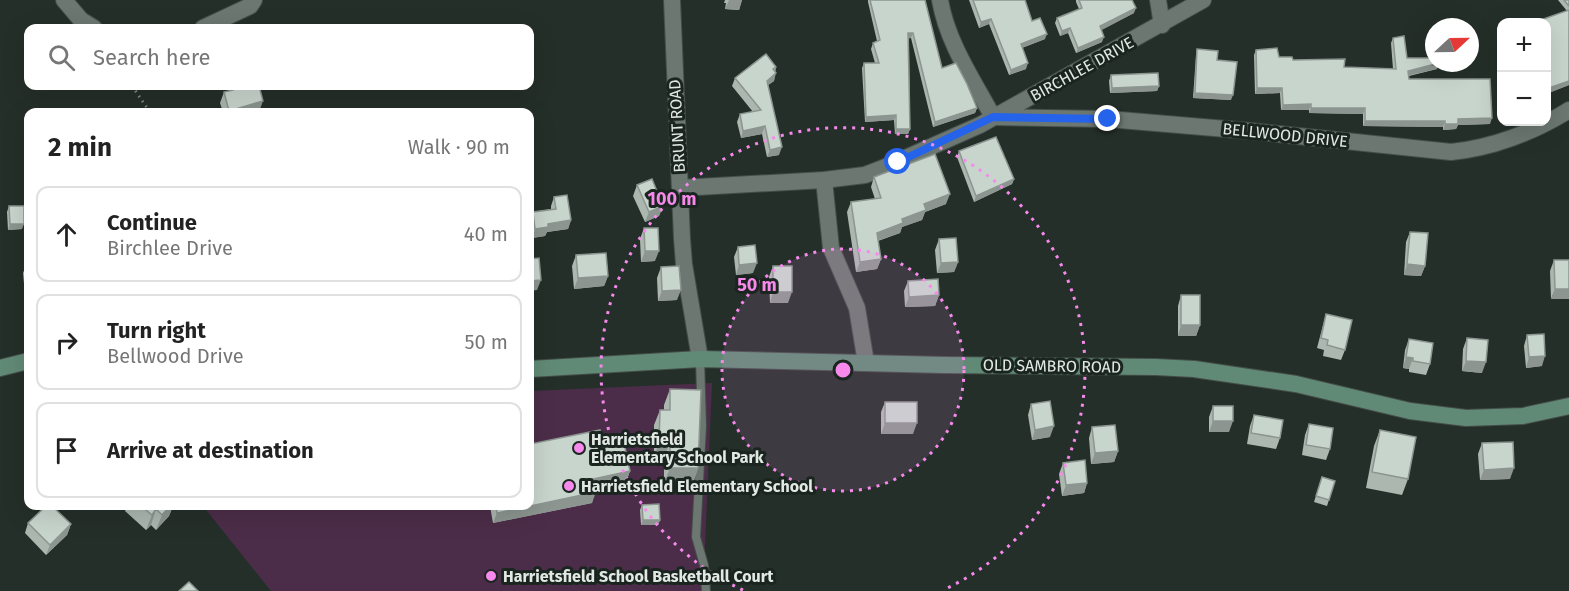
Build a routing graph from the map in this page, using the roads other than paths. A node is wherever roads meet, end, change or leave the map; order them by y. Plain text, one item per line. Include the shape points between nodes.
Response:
1 (63, 0) edge
2 (254, 0) edge
3 (672, 0) edge
4 (940, 0) edge
5 (1158, 0) edge
6 (1203, 0) edge
7 (88, 24) edge
8 (212, 24) edge
9 (1162, 25) junction
10 (1569, 110) edge
11 (993, 117) junction
12 (824, 180) junction
13 (680, 188) junction
14 (700, 359) junction
15 (24, 362) edge
16 (866, 363) junction
17 (0, 368) edge
18 (534, 369) edge
19 (1569, 406) edge
20 (706, 591) edge

1 - 7 street
2 - 8 street via 250,6
3 - 13 street, BRUNT ROAD
4 - 11 street via 954,45
5 - 9 street
6 - 9 street, BIRCHLEE DRIVE
9 - 11 street, BIRCHLEE DRIVE
10 - 11 street, BELLWOOD DRIVE via 1494,144 1451,152 1108,119
11 - 12 street, BIRCHLEE DRIVE via 865,175
12 - 13 street, BIRCHLEE DRIVE
12 - 16 street via 831,248 857,308
13 - 14 street, BRUNT ROAD via 684,264
14 - 16 main road, OLD SAMBRO ROAD
14 - 18 main road, OLD SAMBRO ROAD
14 - 20 lane via 702,426 696,537
15 - 17 main road
16 - 19 main road, OLD SAMBRO ROAD via 1194,369 1296,384 1410,411 1466,418 1523,416

